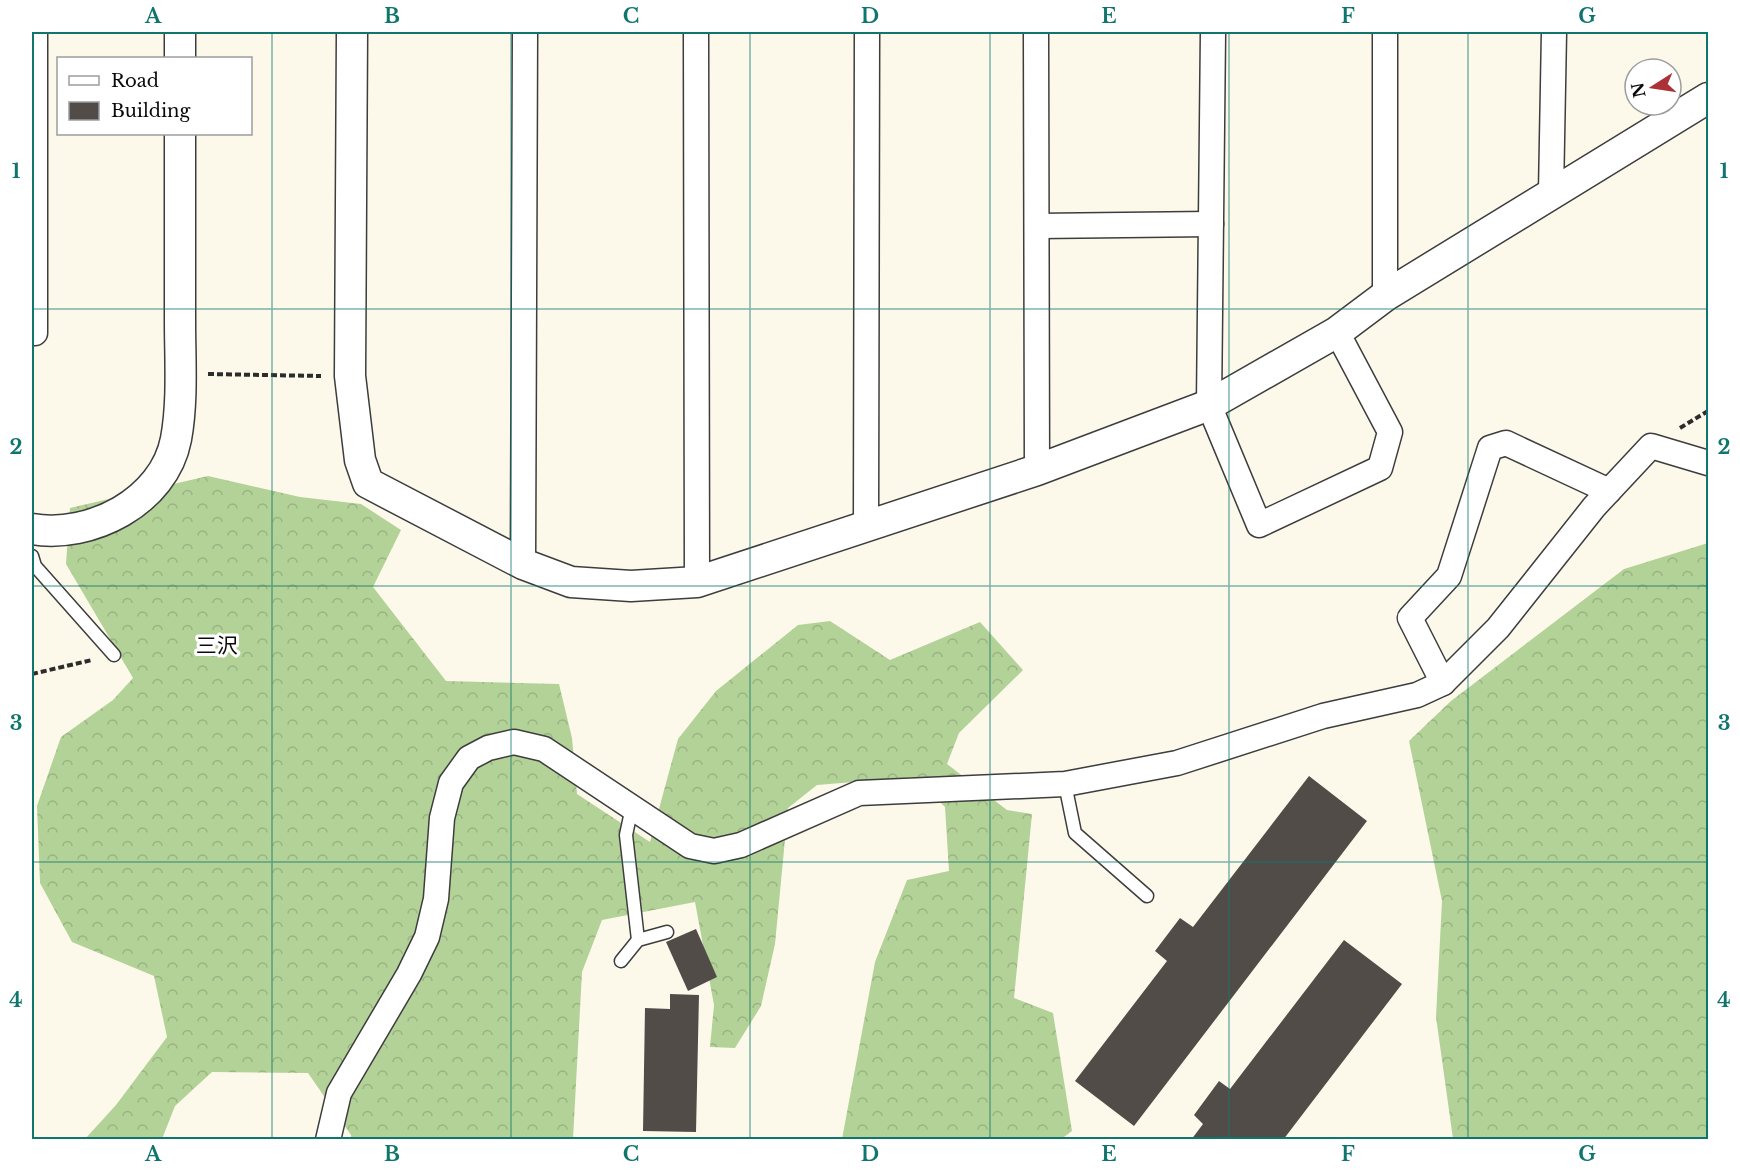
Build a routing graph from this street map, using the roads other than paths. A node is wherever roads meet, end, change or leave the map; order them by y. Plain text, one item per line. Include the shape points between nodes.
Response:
1 (180, 32) edge
2 (352, 32) edge
3 (525, 32) edge
4 (696, 32) edge
5 (867, 32) edge
6 (1036, 32) edge
7 (1213, 32) edge
8 (1385, 32) edge
9 (1554, 32) edge
10 (40, 34) edge
11 (180, 57) edge
12 (1708, 98) edge
13 (180, 135) edge
14 (1551, 193) junction
15 (1211, 224) junction
16 (1038, 226) junction
17 (1385, 296) junction
18 (1337, 332) junction
19 (32, 333) edge
20 (1209, 405) junction
21 (1708, 464) edge
22 (1037, 470) junction
23 (1609, 491) junction
24 (866, 526) junction
25 (32, 529) edge
26 (32, 556) edge
27 (523, 564) junction
28 (697, 582) junction
29 (114, 655) road end
30 (1443, 683) junction
31 (1065, 784) junction
32 (632, 807) junction
33 (1147, 896) dead end
34 (667, 932) dead end
35 (638, 940) junction
36 (621, 961) dead end
37 (328, 1140) edge

1 - 11 street
2 - 27 street via 350,376 360,460 368,483
3 - 27 street
4 - 28 street
5 - 24 street
6 - 16 street
7 - 15 street
8 - 17 street
9 - 14 street
10 - 19 street
12 - 14 street
13 - 25 street via 180,374 176,440 162,474 142,498 112,518 51,532
14 - 17 street
15 - 16 street
15 - 20 street
16 - 22 street
17 - 18 street
18 - 20 street
18 - 20 street via 1390,432 1380,468 1259,525
20 - 22 street
21 - 23 street via 1651,446
22 - 24 street
23 - 30 street via 1498,628
23 - 30 street via 1506,443 1490,448 1449,576 1410,618
24 - 28 street
26 - 29 lane via 35,566
27 - 28 street via 571,582 631,586
30 - 31 street via 1417,695 1323,716 1177,763
31 - 32 street via 859,793 741,845 714,851 690,846
31 - 33 lane via 1075,833
32 - 35 lane via 626,835
32 - 37 street via 544,749 514,742 488,748 469,758 451,783 442,818 436,899 427,937 339,1093
34 - 35 lane
35 - 36 lane

